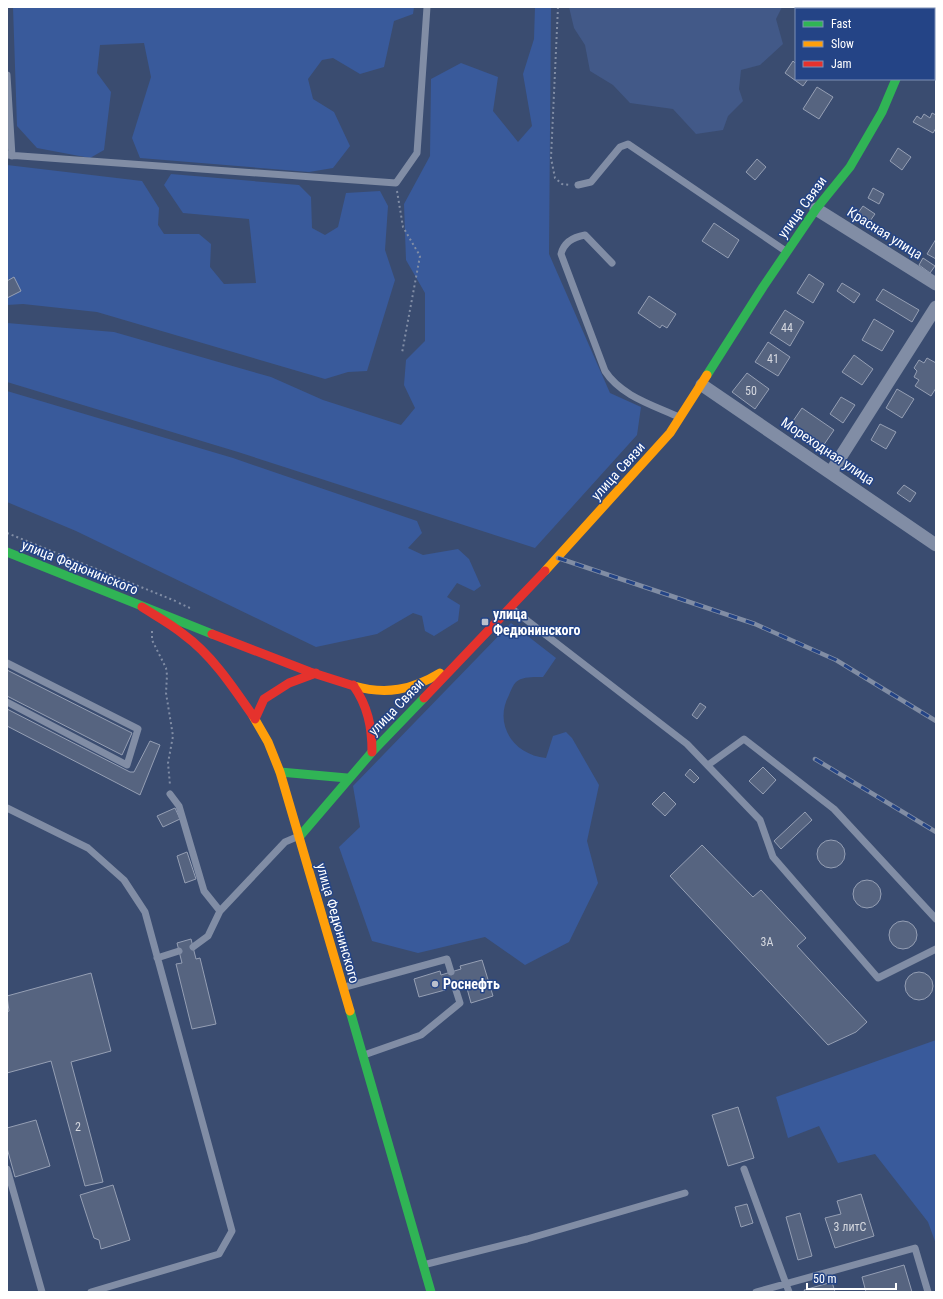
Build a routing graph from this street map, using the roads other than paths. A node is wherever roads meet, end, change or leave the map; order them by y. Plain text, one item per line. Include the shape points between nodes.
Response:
1 (427, 7) edge
2 (7, 76) edge
3 (896, 80) edge
4 (10, 156) edge
5 (578, 186) road end
6 (816, 209) junction
7 (787, 252) junction
8 (612, 263) dead end
9 (936, 284) edge
10 (936, 307) edge
11 (702, 385) junction
12 (681, 417) junction
13 (831, 472) junction
14 (936, 545) edge
15 (7, 552) edge
16 (142, 607) junction
17 (511, 608) junction
18 (466, 655) junction
19 (7, 663) edge
20 (316, 673) junction
21 (353, 685) junction
22 (7, 702) edge
23 (255, 718) junction
24 (372, 752) junction
25 (708, 765) junction
26 (280, 772) junction
27 (348, 778) junction
28 (170, 794) road end
29 (7, 808) edge
30 (300, 836) junction
31 (220, 911) junction
32 (936, 919) edge
33 (193, 947) dead end
34 (936, 949) edge
35 (179, 951) dead end
36 (157, 958) junction
37 (451, 972) dead end
38 (454, 984) dead end
39 (342, 987) junction
40 (362, 1055) junction
41 (7, 1169) edge
42 (744, 1169) dead end
43 (684, 1193) dead end
44 (423, 1265) junction
45 (787, 1283) junction
46 (42, 1292) edge
47 (90, 1292) edge
48 (431, 1292) edge
49 (756, 1292) edge
50 (789, 1292) edge
51 (928, 1292) edge

1 - 4 lane via 416,153 396,184
2 - 4 lane
3 - 6 main road, улица Связи via 866,141 850,167
5 - 7 lane via 591,182 620,147 628,144
6 - 7 main road, улица Связи
6 - 9 street, Красная улица
7 - 11 main road, улица Связи
8 - 12 lane via 585,235 576,236 563,246 561,254 605,372 622,390
10 - 13 street
11 - 12 main road, улица Связи
11 - 13 street, Мореходная улица
12 - 17 main road, улица Связи via 629,480
13 - 14 street, Мореходная улица
15 - 16 main road, улица Федюнинского
16 - 20 main road, улица Федюнинского
16 - 23 main road, улица Федюнинского via 184,634 207,656
17 - 18 main road, улица Связи
17 - 25 lane via 687,744
18 - 21 main road, улица Федюнинского via 430,680 411,689 377,690
18 - 24 main road, улица Связи
19 - 22 lane via 138,729 127,765
20 - 21 main road, улица Федюнинского
20 - 23 main road via 289,683 264,699
21 - 24 main road via 364,698 368,712 372,731
23 - 26 main road, улица Федюнинского
24 - 27 main road, улица Связи
25 - 32 lane via 744,739 834,809
25 - 34 lane via 760,820 773,857 878,978
26 - 27 main road
26 - 30 main road, улица Федюнинского
27 - 30 main road, улица Связи
28 - 31 lane via 179,806 204,891
29 - 36 lane via 88,848 124,880 145,912
30 - 31 lane via 285,842
30 - 39 main road, улица Федюнинского
31 - 33 lane via 208,936
35 - 36 lane
36 - 47 lane via 232,1231 219,1254
37 - 39 lane via 447,959
38 - 40 lane via 460,1003 421,1035
39 - 40 main road, улица Федюнинского
40 - 44 main road, улица Федюнинского
41 - 46 lane
42 - 45 lane
43 - 44 lane via 528,1239
44 - 48 main road, улица Федюнинского
45 - 49 lane
45 - 50 lane
45 - 51 lane via 915,1248

